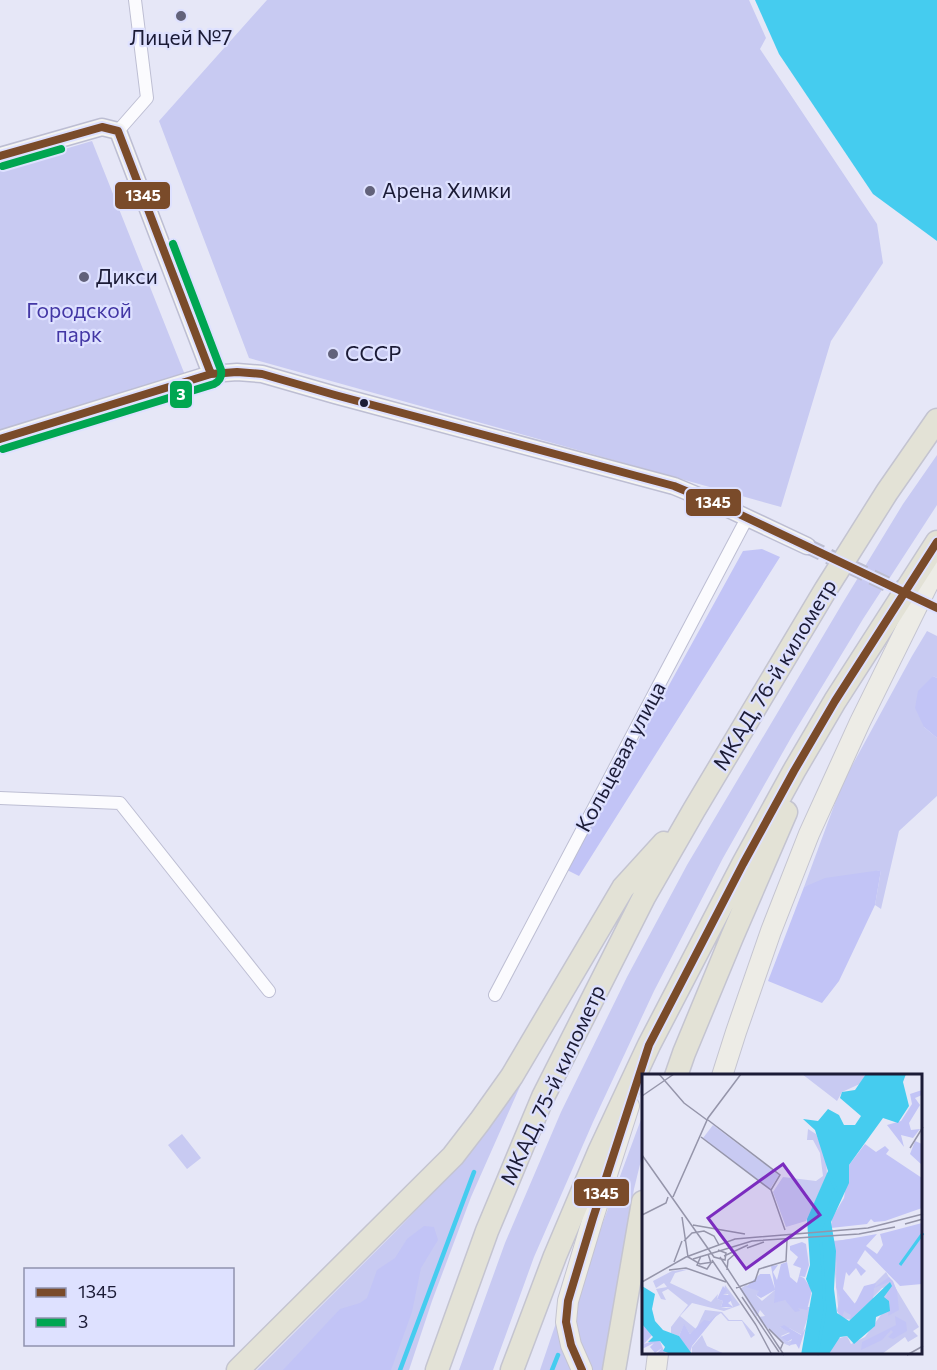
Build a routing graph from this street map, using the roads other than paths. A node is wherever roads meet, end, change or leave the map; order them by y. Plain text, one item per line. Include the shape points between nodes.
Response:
1 (135, 0) edge
2 (118, 131) junction
3 (0, 156) edge
4 (211, 374) junction
5 (937, 420) edge
6 (0, 439) edge
7 (747, 518) junction
8 (937, 542) edge
9 (807, 546) tunnel mouth
10 (937, 566) edge
11 (835, 701) junction
12 (0, 798) edge
13 (694, 810) junction
14 (269, 991) dead end
15 (495, 995) dead end
16 (649, 1045) junction
17 (677, 1074) edge
18 (723, 1074) edge
19 (642, 1208) edge
20 (658, 1355) edge
21 (238, 1370) edge
22 (437, 1370) edge
23 (512, 1370) edge
24 (582, 1370) edge
25 (614, 1370) edge
26 (656, 1370) edge

1 - 2 street via 147,98
2 - 3 street via 100,128
2 - 4 street
4 - 6 street
4 - 7 street via 262,374 674,486
5 - 13 highway, МКАД, 76-й километр via 826,589
7 - 9 street
7 - 15 street, Кольцевая улица
8 - 11 highway
10 - 18 main road via 809,834
11 - 16 highway via 742,864
11 - 17 highway
12 - 14 street via 120,803
13 - 21 highway via 623,888 512,1076 453,1156
13 - 22 highway, МКАД, 75-й километр via 644,897 543,1097 487,1232
16 - 23 highway via 559,1246
16 - 24 main road via 568,1301 566,1322
19 - 25 highway
20 - 26 main road

